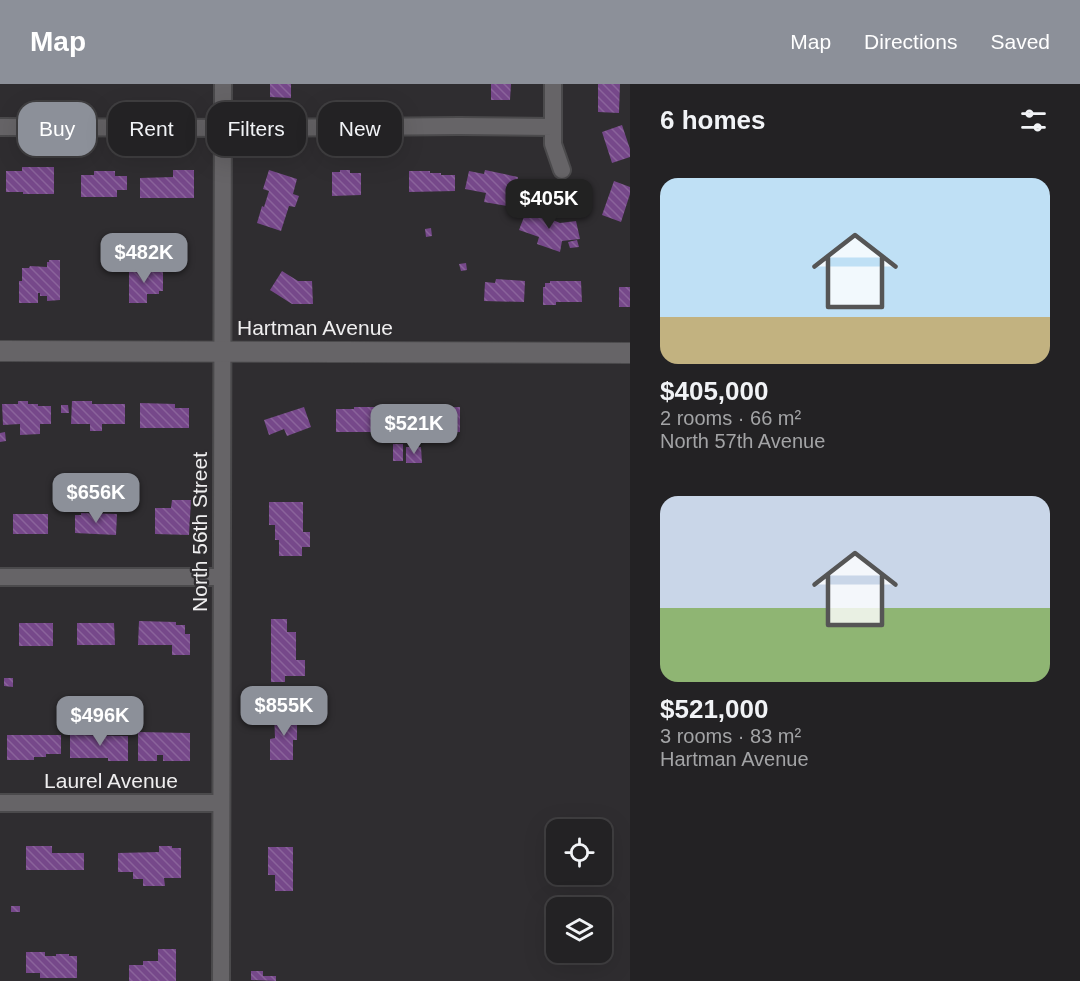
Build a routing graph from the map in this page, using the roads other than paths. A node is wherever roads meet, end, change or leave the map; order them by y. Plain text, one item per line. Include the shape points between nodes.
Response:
1 (223, 84) edge
2 (553, 84) edge
3 (223, 102) edge
4 (0, 127) edge
5 (207, 127) edge
6 (306, 127) edge
7 (553, 127) junction
8 (223, 156) edge
9 (562, 170) dead end
10 (0, 351) edge
11 (222, 351) junction
12 (630, 353) edge
13 (0, 577) edge
14 (222, 578) junction
15 (0, 803) edge
16 (221, 803) junction
17 (221, 981) edge

1 - 3 street, North 56th Street
2 - 7 street
4 - 5 street
6 - 7 street
7 - 9 street via 553,144
8 - 11 street, North 56th Street
10 - 11 street, Hartman Avenue
11 - 12 street, Hartman Avenue
11 - 14 street, North 56th Street
13 - 14 street
14 - 16 street, North 56th Street
15 - 16 street, Laurel Avenue
16 - 17 street, North 56th Street

